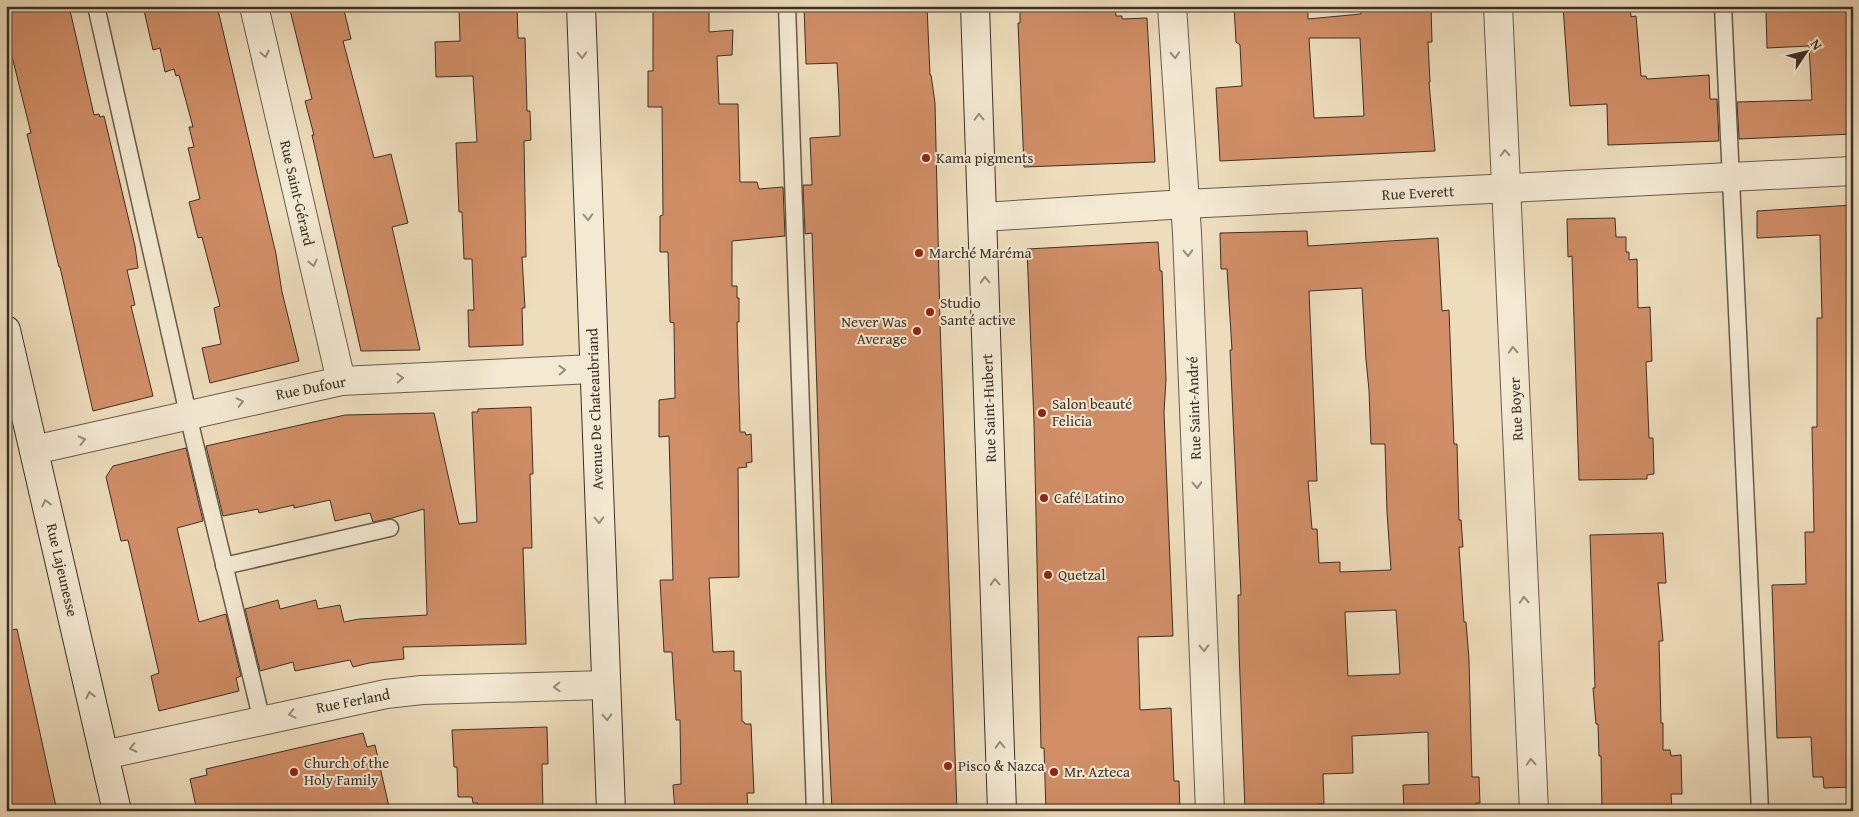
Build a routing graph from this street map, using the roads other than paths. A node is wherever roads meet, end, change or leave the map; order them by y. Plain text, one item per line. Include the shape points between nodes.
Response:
1 (96, 6) edge
2 (254, 6) edge
3 (581, 6) edge
4 (787, 6) edge
5 (975, 6) edge
6 (1172, 6) edge
7 (1498, 6) edge
8 (1723, 6) edge
9 (1853, 171) edge
10 (1731, 177) junction
11 (1506, 188) junction
12 (1185, 204) junction
13 (983, 217) junction
14 (6, 330) edge
15 (593, 368) junction
16 (341, 381) junction
17 (189, 414) junction
18 (34, 450) junction
19 (390, 528) dead end
20 (224, 566) junction
21 (606, 684) junction
22 (262, 721) junction
23 (104, 755) junction
24 (117, 811) edge
25 (611, 811) edge
26 (815, 811) edge
27 (1002, 811) edge
28 (1210, 811) edge
29 (1534, 811) edge
30 (1760, 811) edge

1 - 17 lane
2 -> 16 street, Rue Saint-Gérard
3 -> 15 street, Avenue De Chateaubriand
4 - 26 lane
13 -> 5 street, Rue Saint-Hubert
6 -> 12 street, Rue Saint-André
11 -> 7 street, Rue Boyer
8 - 10 lane
9 - 10 street, Rue Everett
10 - 11 street, Rue Everett
10 - 30 lane
11 - 12 street, Rue Everett
29 -> 11 street, Rue Boyer
12 - 13 street, Rue Everett
12 -> 28 street, Rue Saint-André
27 -> 13 street, Rue Saint-Hubert
14 - 18 street, Rue Lajeunesse
16 -> 15 street, Rue Dufour
15 -> 21 street, Avenue De Chateaubriand
17 -> 16 street, Rue Dufour
18 -> 17 street, Rue Dufour
17 - 20 lane
23 -> 18 street, Rue Lajeunesse
19 - 20 lane
20 - 22 lane
21 -> 22 street, Rue Ferland via 405,692
21 -> 25 street, Avenue De Chateaubriand
22 -> 23 street, Rue Ferland
23 - 24 street, Rue Lajeunesse

